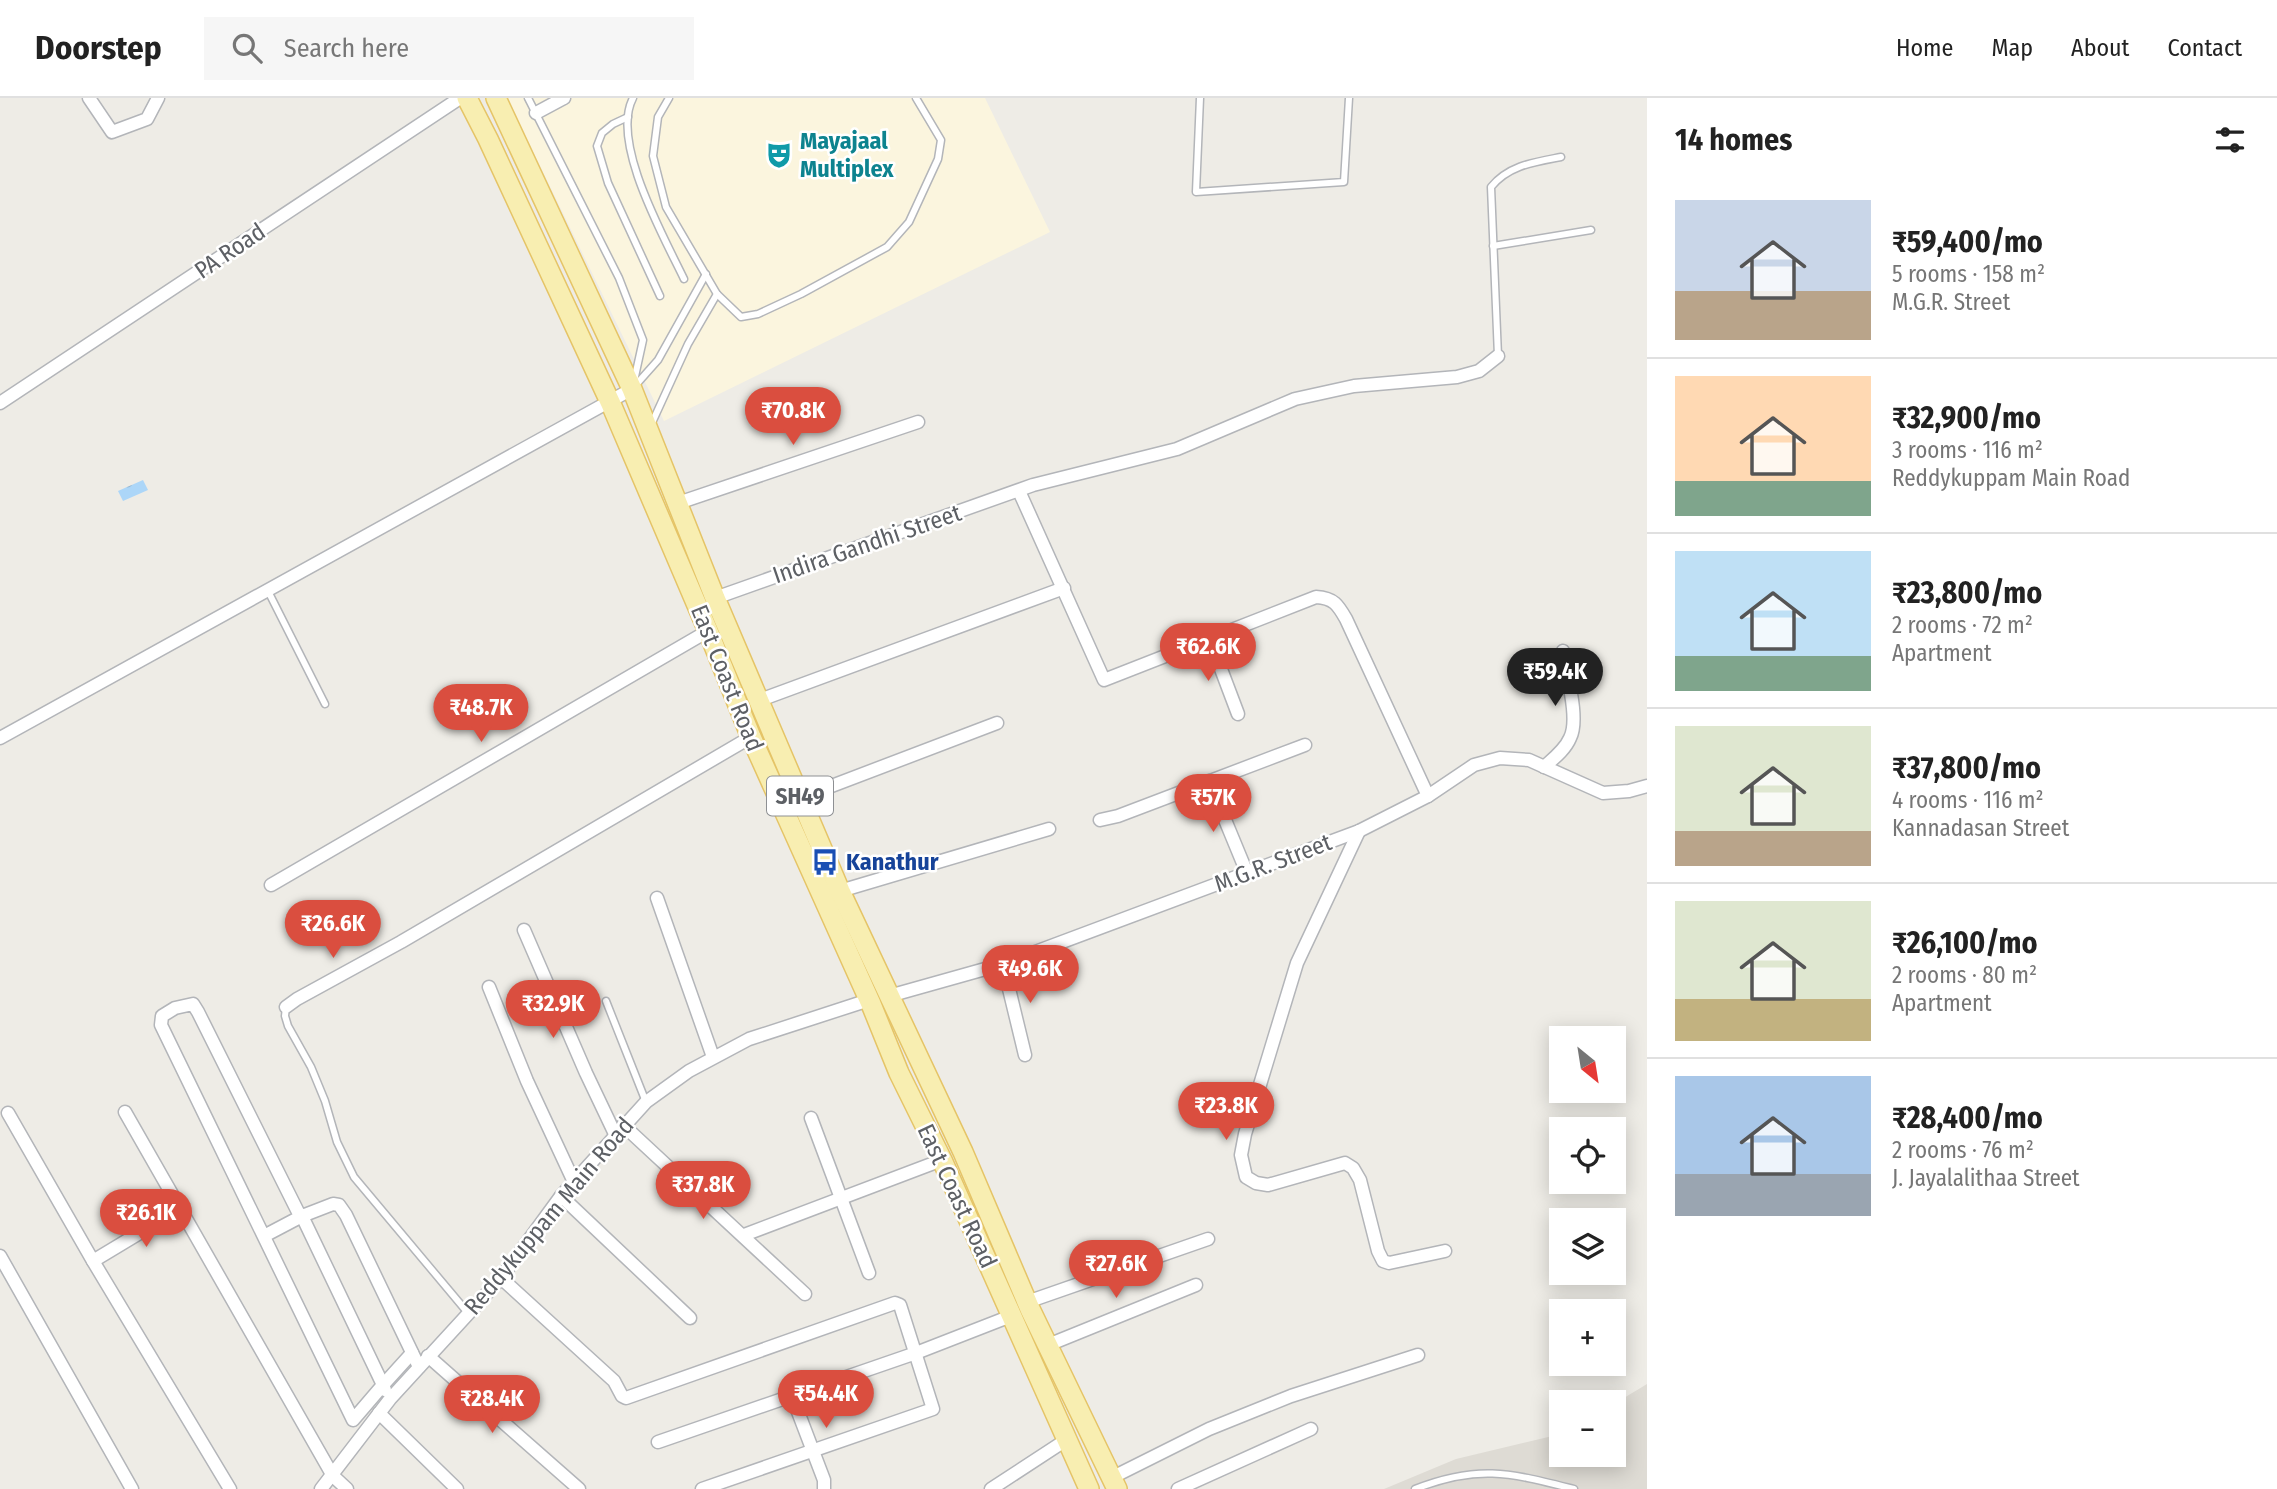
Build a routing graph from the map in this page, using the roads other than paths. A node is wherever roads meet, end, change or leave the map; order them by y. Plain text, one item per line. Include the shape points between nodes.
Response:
1 (89, 98) edge
2 (158, 98) edge
3 (460, 98) edge
4 (467, 98) edge
5 (496, 98) edge
6 (528, 98) edge
7 (564, 98) edge
8 (633, 98) edge
9 (669, 98) edge
10 (916, 98) edge
11 (1200, 98) edge
12 (1349, 98) edge
13 (537, 113) junction
14 (628, 117) junction
15 (1561, 157) dead end
16 (1591, 230) dead end
17 (1493, 246) junction
18 (706, 274) junction
19 (684, 279) dead end
20 (718, 294) junction
21 (660, 296) dead end
22 (1498, 356) joint
23 (632, 389) junction
24 (610, 402) junction
25 (0, 403) edge
26 (918, 422) dead end
27 (648, 430) junction
28 (1019, 491) junction
29 (678, 503) junction
30 (1064, 588) junction
31 (268, 591) junction
32 (715, 598) junction
33 (708, 631) junction
34 (1210, 640) junction
35 (1563, 651) dead end
36 (760, 700) junction
37 (325, 704) dead end
38 (1238, 714) dead end
39 (997, 723) dead end
40 (751, 737) junction
41 (0, 738) edge
42 (1305, 746) dead end
43 (1544, 767) junction
44 (1209, 781) junction
45 (1647, 786) edge
46 (1428, 796) junction
47 (800, 798) junction
48 (1100, 820) dead end
49 (1049, 830) dead end
50 (1359, 831) junction
51 (1247, 873) junction
52 (271, 886) dead end
53 (840, 891) junction
54 (657, 898) dead end
55 (524, 930) dead end
56 (1003, 964) junction
57 (489, 988) dead end
58 (889, 996) junction
59 (869, 1000) junction
60 (606, 1001) dead end
61 (286, 1007) joint
62 (1025, 1055) dead end
63 (713, 1057) junction
64 (646, 1102) junction
65 (125, 1112) dead end
66 (8, 1113) dead end
67 (811, 1118) dead end
68 (619, 1129) junction
69 (942, 1160) junction
70 (574, 1182) junction
71 (561, 1196) junction
72 (841, 1199) junction
73 (181, 1208) junction
74 (302, 1216) junction
75 (744, 1235) junction
76 (264, 1236) junction
77 (1208, 1239) dead end
78 (1445, 1251) dead end
79 (0, 1256) edge
80 (93, 1261) junction
81 (869, 1273) dead end
82 (502, 1278) junction
83 (1196, 1285) dead end
84 (804, 1294) dead end
85 (1027, 1302) junction
86 (469, 1314) junction
87 (1011, 1316) junction
88 (690, 1318) dead end
89 (1048, 1345) junction
90 (412, 1353) junction
91 (916, 1353) junction
92 (1419, 1355) dead end
93 (428, 1356) junction
94 (419, 1367) junction
95 (383, 1385) junction
96 (792, 1396) junction
97 (390, 1399) junction
98 (380, 1413) junction
99 (353, 1420) junction
100 (1311, 1429) dead end
101 (361, 1435) junction
102 (1066, 1440) junction
103 (659, 1442) dead end
104 (812, 1452) junction
105 (333, 1476) junction
106 (1114, 1483) edge
107 (132, 1489) edge
108 (230, 1489) edge
109 (321, 1489) edge
110 (347, 1489) edge
111 (457, 1489) edge
112 (579, 1489) edge
113 (702, 1489) edge
114 (824, 1489) edge
115 (991, 1489) edge
116 (1089, 1489) edge
117 (1178, 1489) edge
118 (1415, 1489) edge
119 (1574, 1489) edge

1 - 2 street via 112,132 147,119
3 - 25 street, PA Road
4 - 24 main road, East Coast Road / SH49
5 - 23 main road, East Coast Road / SH49
6 - 13 lane
7 - 13 street
8 - 14 lane
9 - 18 lane via 658,117 653,156 666,207
10 - 20 lane via 941,140 938,159 909,222 887,247 758,314 741,317
11 - 12 lane via 1196,192 1343,182
13 - 23 lane via 619,278 643,340
14 - 19 lane via 638,181
14 - 21 lane via 602,133 597,146 608,183
15 - 17 lane via 1500,175 1491,187
16 - 17 lane
17 - 22 lane
18 - 20 lane
18 - 23 lane via 658,360
20 - 27 lane via 688,344
22 - 28 street, Indira Gandhi Street via 1479,371 1457,377 1354,386 1295,399 1177,449
23 - 24 street
23 - 27 main road, East Coast Road / SH49
24 - 31 street
24 - 33 main road, East Coast Road / SH49
26 - 29 street
27 - 29 main road, East Coast Road / SH49
28 - 30 street
28 - 32 street, Indira Gandhi Street
29 - 32 main road, East Coast Road / SH49
30 - 34 street via 1104,680
30 - 36 street
31 - 37 lane
31 - 41 street
32 - 36 main road, East Coast Road / SH49
33 - 40 main road, East Coast Road / SH49
33 - 52 street
34 - 38 street
34 - 46 street via 1316,597 1336,602
35 - 43 street via 1574,721 1571,737
36 - 47 main road, East Coast Road / SH49
39 - 47 street
40 - 59 main road, East Coast Road / SH49
40 - 61 street
42 - 44 street
43 - 45 street, M.G.R. Street via 1603,793
43 - 46 street, M.G.R. Street via 1529,760 1500,758 1474,765
44 - 48 street
44 - 51 street
46 - 50 street, M.G.R. Street
47 - 53 main road, East Coast Road / SH49
49 - 53 street
50 - 51 street, M.G.R. Street
50 - 78 street via 1297,963 1241,1155 1246,1177 1268,1185 1345,1163 1360,1180 1383,1261
51 - 56 street, M.G.R. Street
53 - 58 main road, East Coast Road / SH49
54 - 63 street
55 - 68 street via 586,1073
56 - 58 street, M.G.R. Street
56 - 62 street
57 - 70 street
58 - 59 main road
58 - 85 main road, East Coast Road / SH49
59 - 63 street, Reddykuppam Main Road via 769,1032
59 - 69 main road, East Coast Road / SH49
60 - 64 lane
61 - 86 lane via 288,1026 311,1067 354,1177
63 - 64 street, Reddykuppam Main Road
64 - 68 street, Reddykuppam Main Road
65 - 73 street
66 - 80 street
67 - 72 street
68 - 70 street, Reddykuppam Main Road
68 - 75 street
69 - 72 street
69 - 87 main road, East Coast Road / SH49
70 - 71 street, Reddykuppam Main Road
71 - 82 street, Reddykuppam Main Road
71 - 88 street
72 - 75 street
72 - 81 street
73 - 80 street
73 - 105 street
74 - 76 street
74 - 76 street via 193,1004 171,1009 162,1016 161,1025
74 - 90 street via 339,1206
74 - 95 street
75 - 84 street
76 - 99 street
77 - 85 street
79 - 107 street
80 - 108 street
82 - 86 street, Reddykuppam Main Road
82 - 91 street via 614,1381 626,1398 895,1303 901,1306
83 - 89 street
85 - 89 main road, East Coast Road / SH49
86 - 93 street, Reddykuppam Main Road
87 - 91 street
87 - 102 main road, East Coast Road / SH49
89 - 106 main road, East Coast Road / SH49
90 - 94 street
90 - 95 street
91 - 96 street
91 - 104 street via 933,1409
92 - 106 street via 1290,1396 1209,1429
93 - 94 street, Reddykuppam Main Road
93 - 112 street
94 - 97 street, Reddykuppam Main Road
95 - 97 street
95 - 99 street
96 - 103 street
96 - 104 street
97 - 98 street, Reddykuppam Main Road
98 - 101 street, Reddykuppam Main Road
98 - 111 street
99 - 101 street
100 - 117 street
101 - 105 street, Reddykuppam Main Road
102 - 115 street
102 - 116 main road, East Coast Road / SH49
104 - 113 street
104 - 114 street
105 - 109 street, Reddykuppam Main Road
105 - 110 street
118 - 119 lane via 1491,1471

